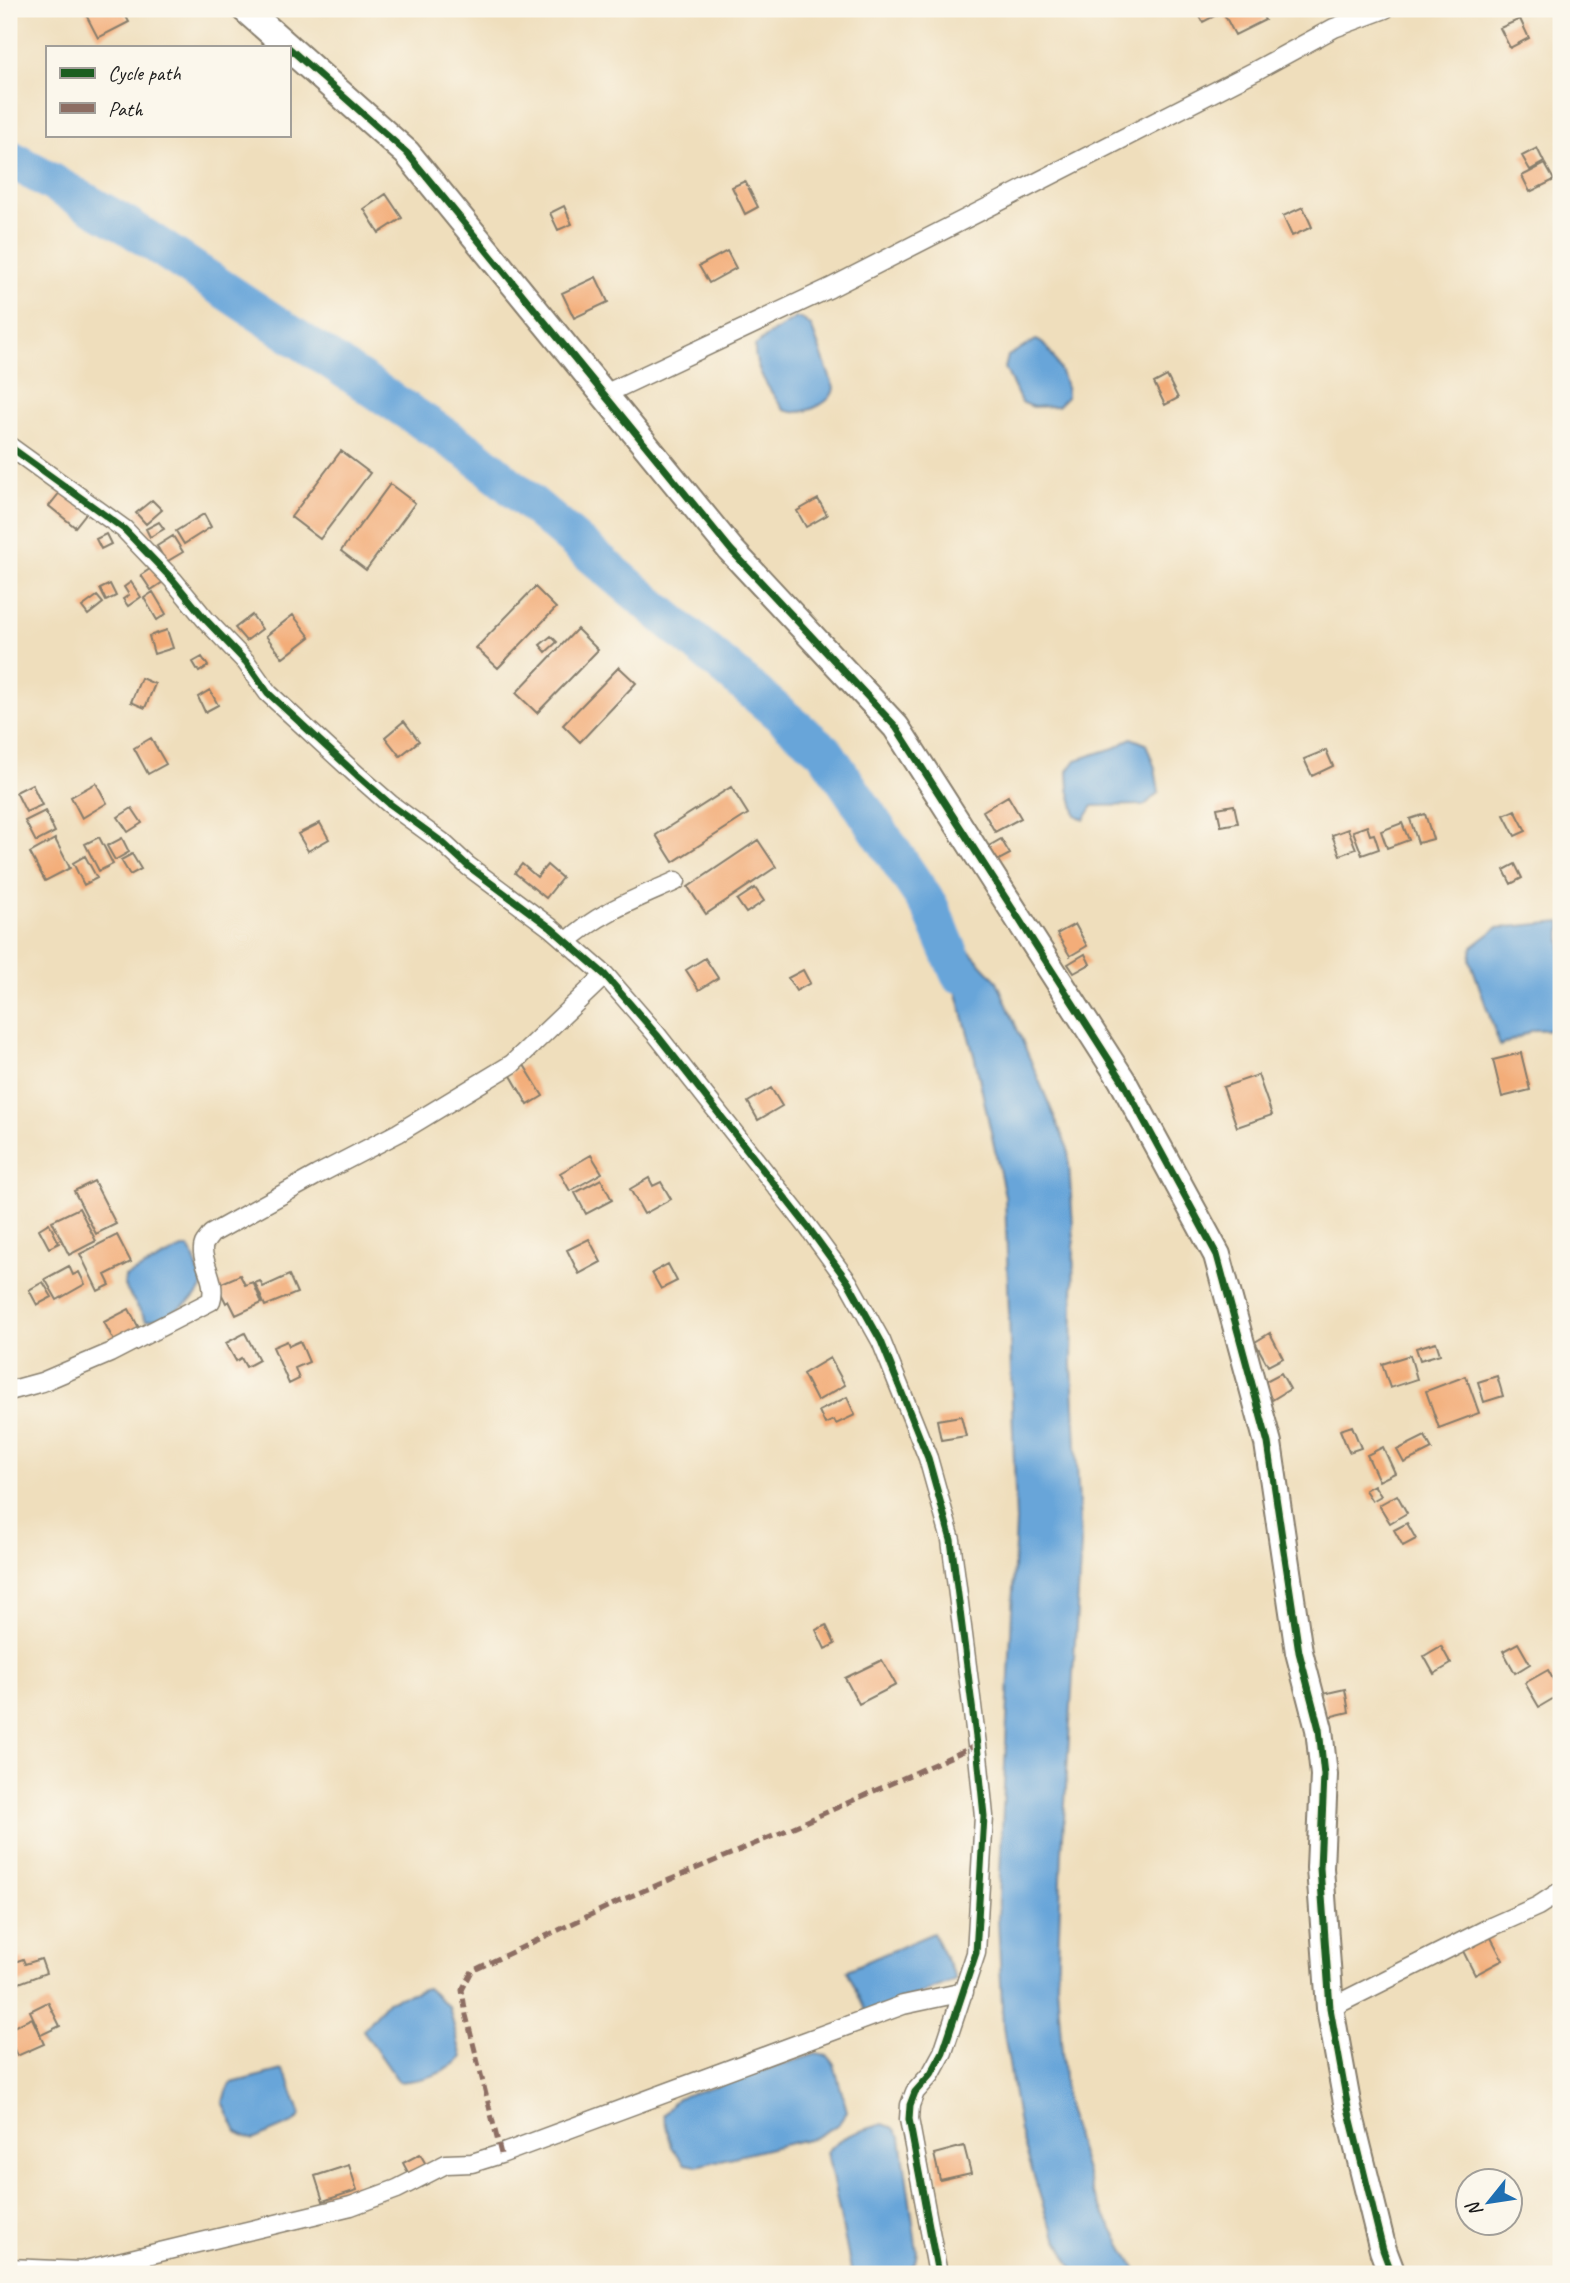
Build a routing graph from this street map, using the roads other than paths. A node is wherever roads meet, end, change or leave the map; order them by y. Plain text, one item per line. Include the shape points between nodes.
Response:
1 (245, 9) edge
2 (1385, 9) edge
3 (286, 46) edge
4 (290, 50) edge
5 (605, 394) junction
6 (9, 446) edge
7 (676, 881) dead end
8 (567, 942) junction
9 (605, 975) junction
10 (9, 1391) edge
11 (1561, 1891) edge
12 (964, 1992) junction
13 (1331, 2008) junction
14 (9, 2268) edge
15 (938, 2274) edge
16 (1392, 2274) edge

1 - 3 street
2 - 5 street via 1334,28 830,288
4 - 5 street via 407,153
5 - 13 street via 731,550 896,727 1122,1080 1217,1255 1268,1443 1299,1652 1319,1729 1324,1775 1320,1868
6 - 8 street via 124,529 246,662 268,693 357,775
7 - 8 street via 621,905 581,928
8 - 9 street
9 - 10 street via 512,1064 398,1133 212,1234 203,1254 214,1292 211,1301 110,1353
9 - 12 street via 849,1282 881,1341 928,1458 951,1540 984,1816 976,1953
11 - 13 street
12 - 14 street via 903,2005 501,2154 472,2163 446,2164 351,2206 81,2271
12 - 15 street via 937,2064 910,2105
13 - 16 street via 1348,2108

